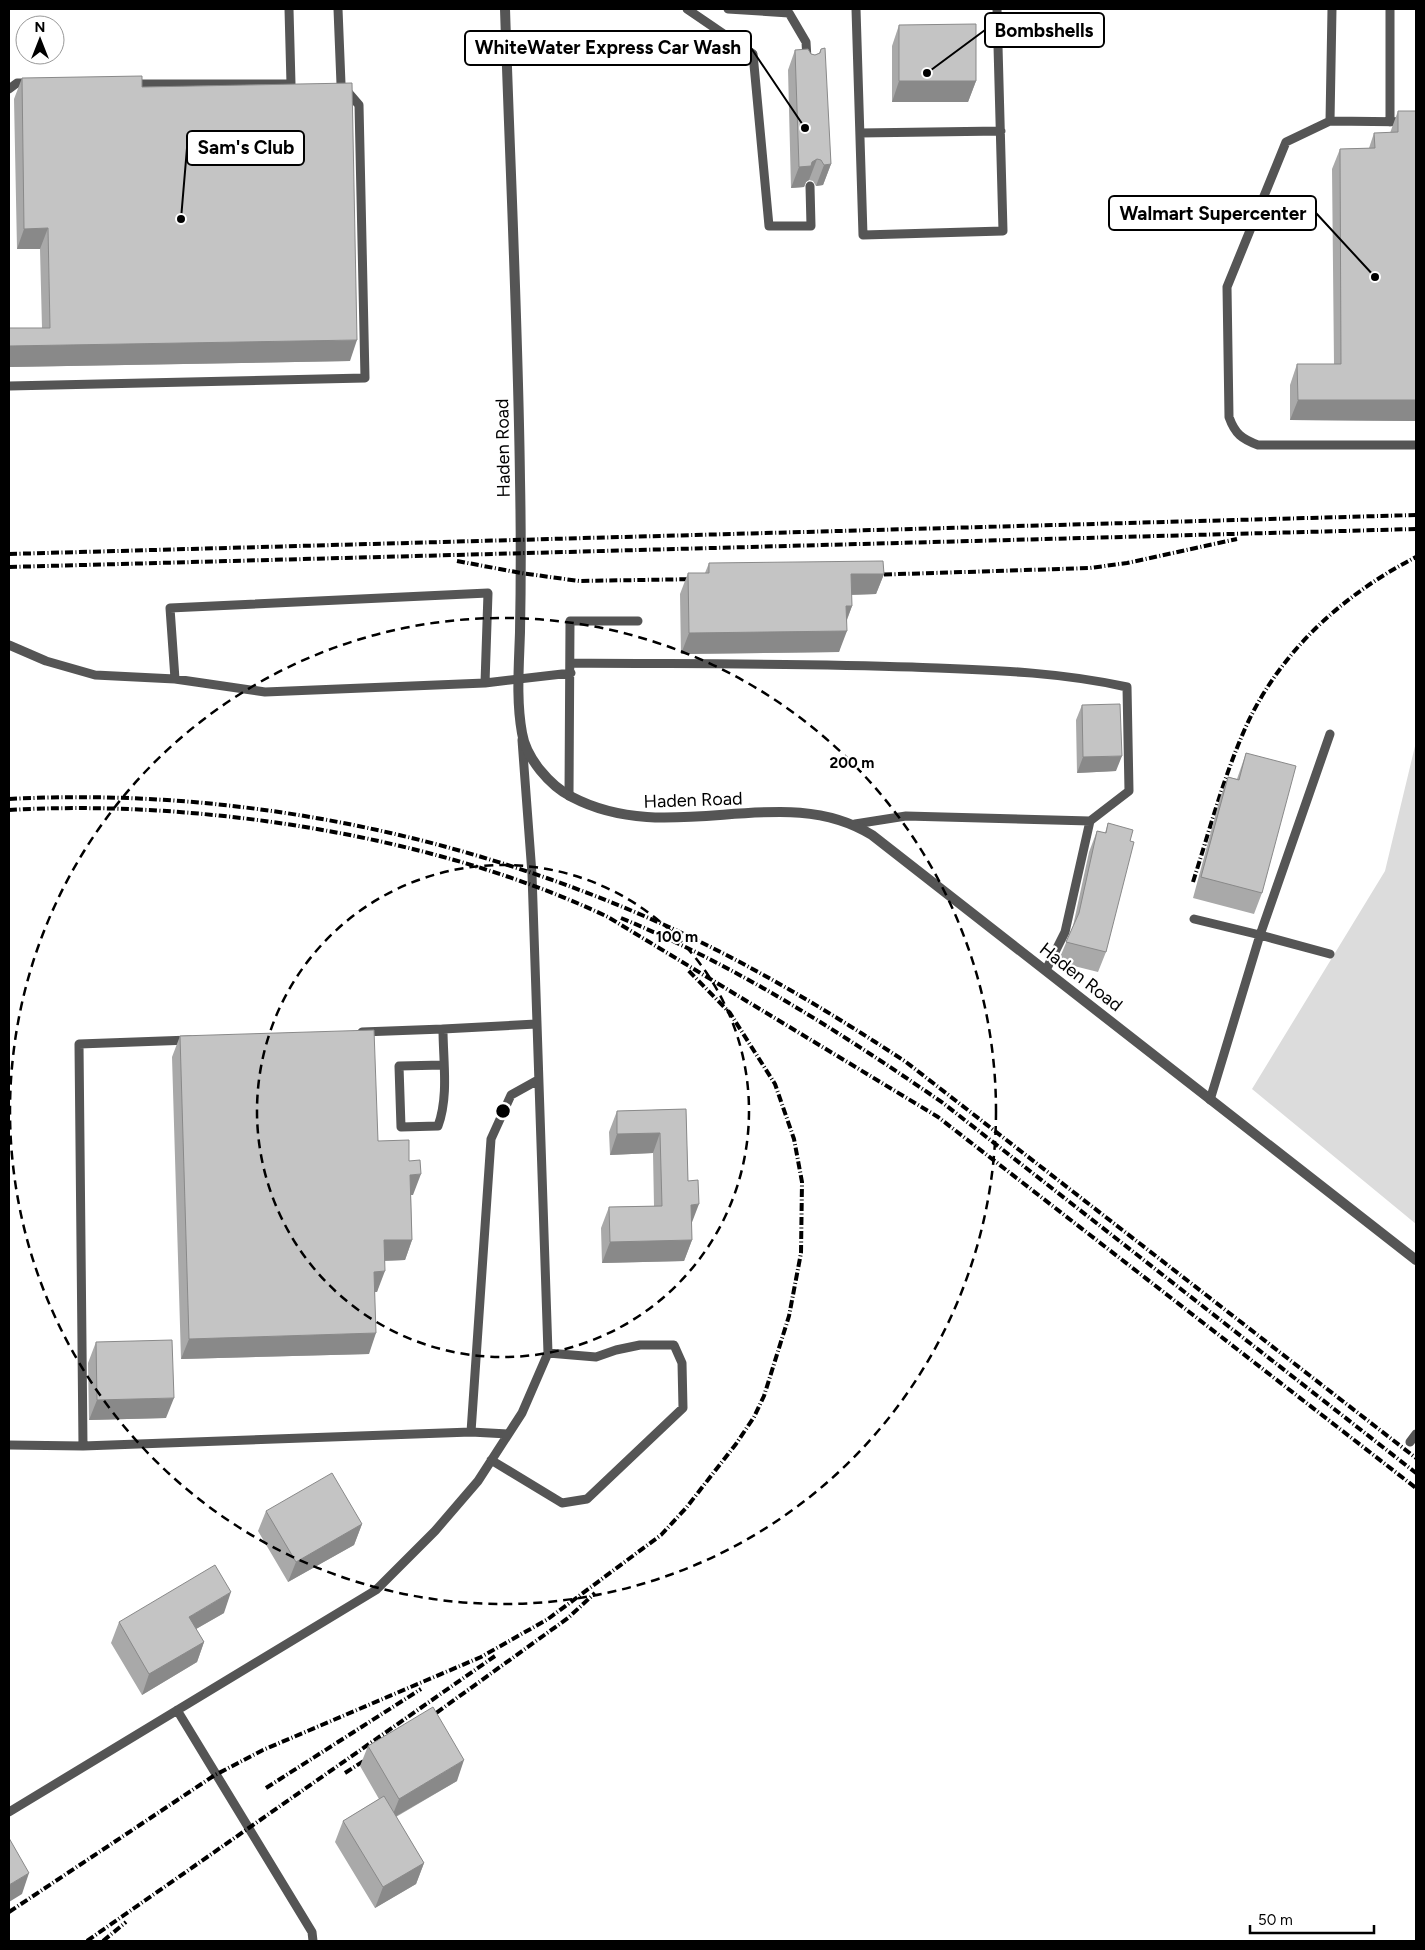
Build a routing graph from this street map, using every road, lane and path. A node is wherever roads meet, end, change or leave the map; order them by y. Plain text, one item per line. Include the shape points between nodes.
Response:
1 (289, 9) edge
2 (338, 9) edge
3 (505, 9) edge
4 (687, 9) edge
5 (728, 9) edge
6 (856, 9) edge
7 (997, 9) edge
8 (1332, 9) edge
9 (1390, 9) edge
10 (807, 70) edge
11 (36, 83) edge
12 (126, 84) edge
13 (9, 89) edge
14 (1330, 121) junction
15 (1390, 122) junction
16 (1416, 122) edge
17 (1001, 131) junction
18 (860, 133) junction
19 (810, 186) dead end
20 (9, 386) edge
21 (1416, 445) edge
22 (638, 622) dead end
23 (9, 645) edge
24 (571, 663) junction
25 (571, 673) junction
26 (519, 678) junction
27 (175, 679) junction
28 (485, 684) junction
29 (1330, 734) dead end
30 (522, 735) junction
31 (569, 796) junction
32 (1090, 821) junction
33 (855, 824) junction
34 (1194, 919) dead end
35 (1260, 935) junction
36 (1330, 954) dead end
37 (1046, 970) junction
38 (536, 1024) junction
39 (443, 1029) junction
40 (356, 1032) edge
41 (198, 1039) edge
42 (443, 1064) junction
43 (538, 1080) junction
44 (1210, 1100) junction
45 (1416, 1260) edge
46 (548, 1353) junction
47 (471, 1432) junction
48 (508, 1434) junction
49 (9, 1446) edge
50 (83, 1446) junction
51 (491, 1460) junction
52 (177, 1710) junction
53 (9, 1812) edge
54 (314, 1941) edge

1 - 12 lane via 291,84
2 - 20 lane via 341,84 359,105 366,378
3 - 26 street, Haden Road via 520,436
4 - 19 lane via 753,54 768,226 811,226
5 - 10 lane via 789,12 806,42
6 - 18 lane
7 - 17 lane
8 - 14 lane
9 - 15 lane
11 - 13 lane via 17,83
14 - 15 lane
14 - 21 lane via 1286,142 1227,287 1229,417 1234,431 1258,445
15 - 16 lane
17 - 18 lane
17 - 18 lane via 1003,231 863,235
22 - 24 lane via 570,621
23 - 27 lane via 46,661 95,675
24 - 25 lane
24 - 32 lane via 820,664 1025,671 1091,678 1127,687 1129,791
25 - 26 lane
25 - 31 lane
26 - 28 lane
26 - 30 street, Haden Road
27 - 28 lane via 265,692
27 - 28 lane via 170,608 488,593
29 - 35 lane
30 - 31 street, Haden Road via 538,769
30 - 38 lane via 532,874
31 - 33 street, Haden Road via 608,813 631,817 656,819 792,812 829,816
32 - 33 lane via 906,816
32 - 37 lane via 1065,932
33 - 37 street, Haden Road
34 - 35 lane
35 - 36 lane
35 - 44 lane
37 - 44 street, Haden Road
38 - 39 lane
38 - 43 lane
39 - 40 lane
39 - 42 lane
41 - 50 lane via 79,1044
42 - 42 lane via 444,1110 438,1126 401,1127 399,1066
43 - 46 lane
43 - 47 lane via 511,1095 491,1139
44 - 45 street, Haden Road
46 - 48 lane via 522,1413
46 - 51 lane via 596,1357 640,1345 674,1345 682,1363 683,1408 587,1499 562,1503
47 - 48 lane
47 - 50 lane
48 - 51 lane
49 - 50 lane
51 - 52 lane via 478,1481 435,1531 376,1590
52 - 53 lane
52 - 54 lane via 312,1932

